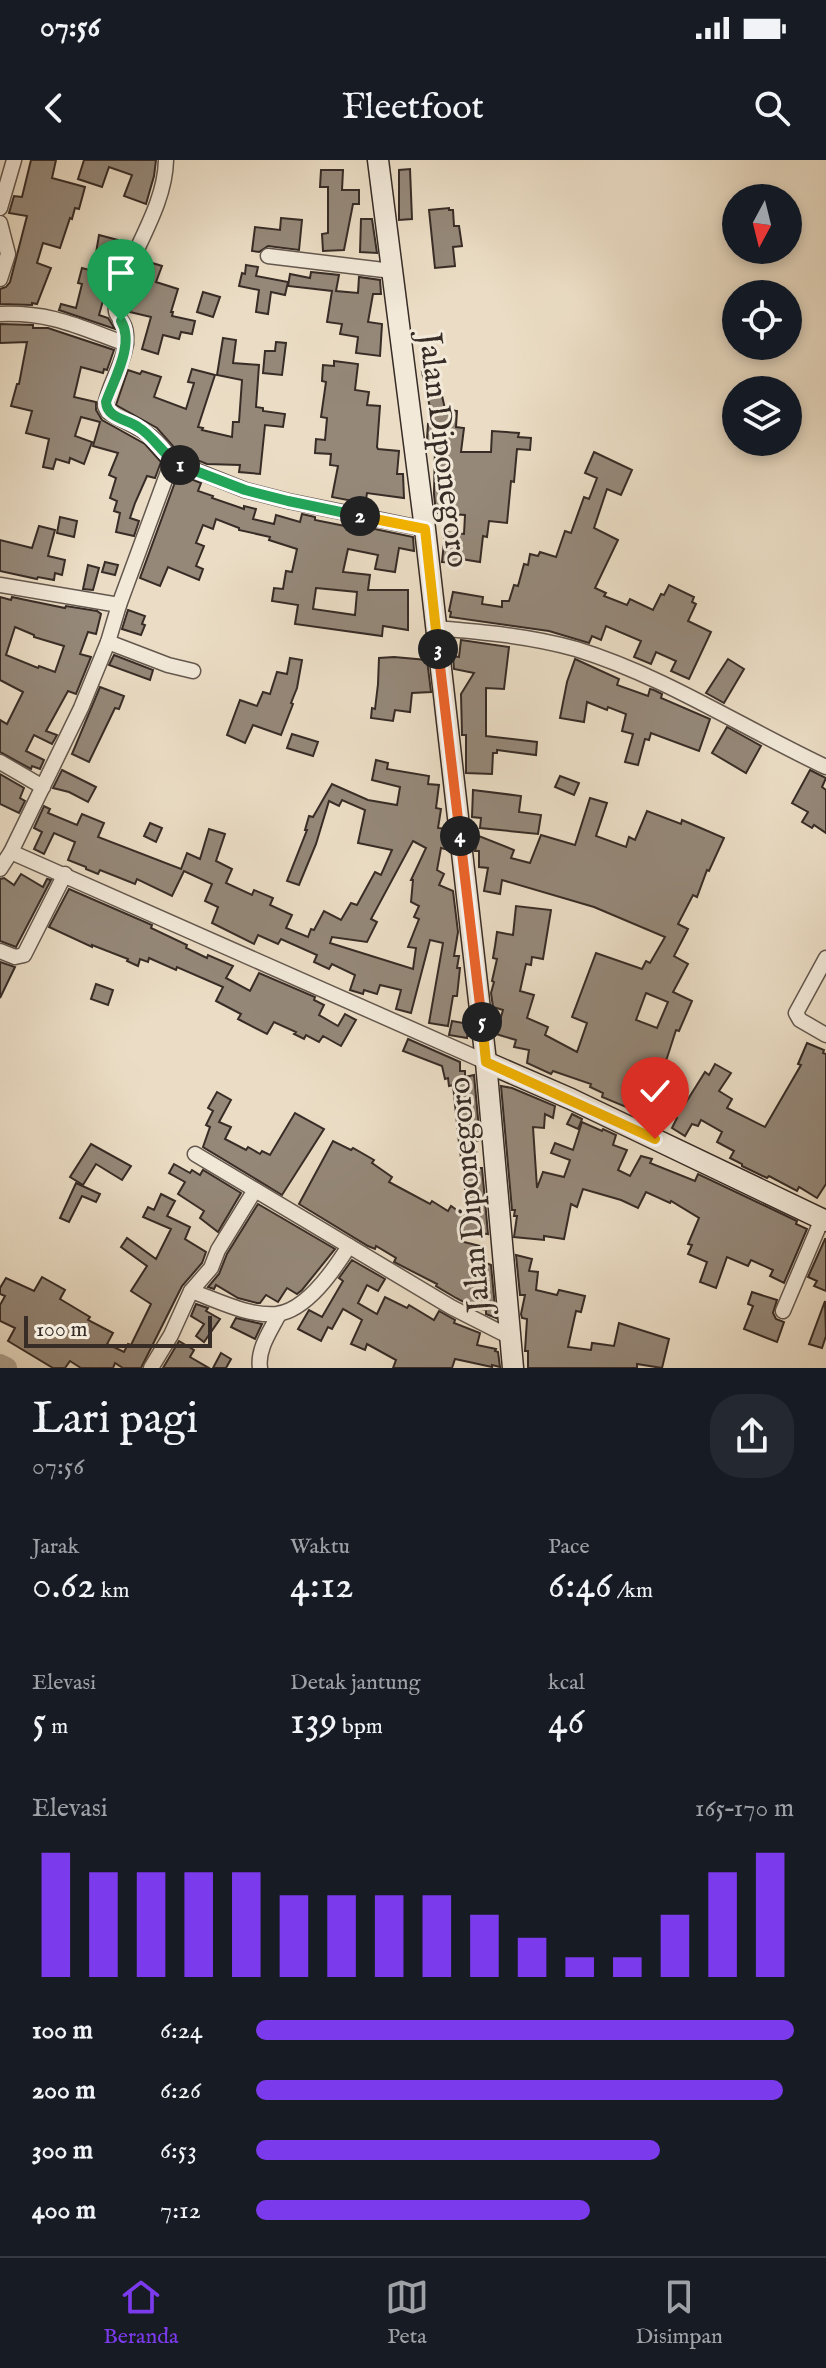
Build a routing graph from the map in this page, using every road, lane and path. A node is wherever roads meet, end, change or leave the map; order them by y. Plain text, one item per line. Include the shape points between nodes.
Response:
1 (14, 160) edge
2 (166, 160) edge
3 (378, 160) edge
4 (0, 208) edge
5 (0, 223) edge
6 (268, 256) dead end
7 (392, 271) junction
8 (0, 279) edge
9 (0, 314) edge
10 (126, 344) junction
11 (172, 461) junction
12 (425, 529) junction
13 (0, 585) edge
14 (119, 605) junction
15 (436, 628) junction
16 (108, 642) junction
17 (193, 671) dead end
18 (0, 762) edge
19 (826, 767) edge
20 (43, 787) junction
21 (11, 852) junction
22 (0, 869) edge
23 (65, 874) junction
24 (0, 951) edge
25 (826, 958) edge
26 (826, 1035) edge
27 (486, 1062) junction
28 (195, 1154) dead end
29 (255, 1190) junction
30 (824, 1220) edge
31 (349, 1246) junction
32 (191, 1291) junction
33 (783, 1311) dead end
34 (279, 1314) junction
35 (510, 1337) junction
36 (151, 1368) edge
37 (260, 1368) edge
38 (513, 1368) edge

1 - 4 street
2 - 10 street via 161,189 117,300 115,313 126,331
3 - 7 main road, Jalan Diponegoro
5 - 8 street via 8,254
6 - 7 street
7 - 12 main road, Jalan Diponegoro
9 - 10 street via 58,318
10 - 11 street via 106,409 140,428
11 - 12 street via 245,490
11 - 14 street
12 - 15 main road, Jalan Diponegoro
13 - 14 street
14 - 16 street
15 - 19 street via 500,633 610,661
15 - 27 main road, Jalan Diponegoro
16 - 17 street
16 - 20 street
18 - 20 street
20 - 21 street
21 - 22 street
21 - 23 street
23 - 24 street via 24,955
23 - 27 street
25 - 26 street via 796,1013
27 - 30 main road
27 - 35 main road, Jalan Diponegoro
28 - 29 street
29 - 31 street
29 - 32 street via 215,1261
30 - 33 street
31 - 34 street via 320,1286
31 - 35 street
32 - 34 street via 260,1314
32 - 36 street
34 - 37 street via 261,1350
35 - 38 main road, Jalan Diponegoro

